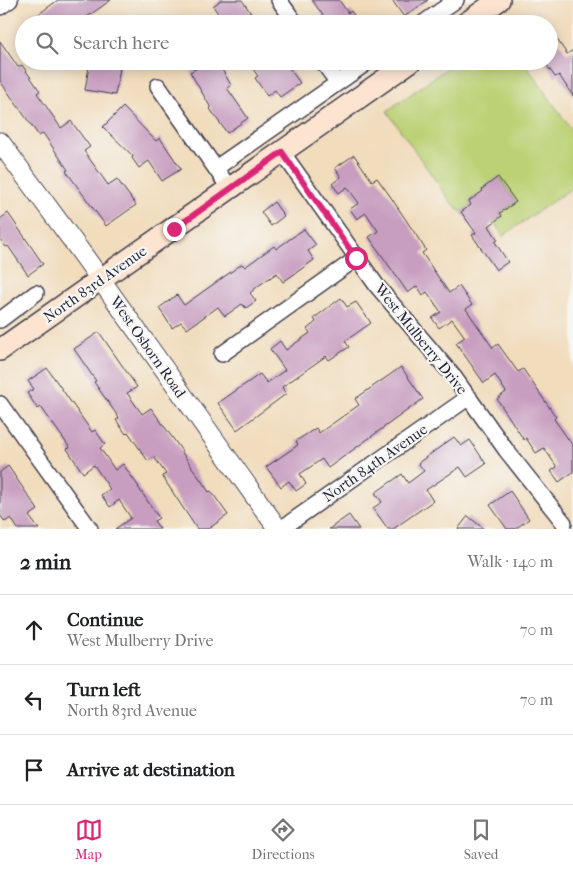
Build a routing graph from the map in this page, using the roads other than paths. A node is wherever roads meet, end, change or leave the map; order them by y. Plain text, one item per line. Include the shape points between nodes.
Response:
1 (10, 0) edge
2 (279, 0) edge
3 (456, 0) edge
4 (499, 0) edge
5 (0, 7) edge
6 (290, 15) edge
7 (435, 15) edge
8 (478, 15) edge
9 (329, 70) edge
10 (356, 70) edge
11 (398, 70) edge
12 (338, 83) junction
13 (158, 86) dead end
14 (0, 142) edge
15 (282, 152) junction
16 (216, 168) junction
17 (230, 189) junction
18 (356, 258) junction
19 (101, 280) junction
20 (36, 293) dead end
21 (0, 320) edge
22 (0, 350) edge
23 (222, 354) dead end
24 (468, 397) junction
25 (0, 404) edge
26 (565, 523) edge
27 (90, 529) edge
28 (279, 529) edge

1 - 5 street
2 - 6 street
3 - 7 street
4 - 8 main road
9 - 12 street
10 - 12 street
11 - 15 main road, North 83rd Avenue
12 - 16 street
13 - 16 street
14 - 19 street, West Osborn Road
15 - 17 main road, North 83rd Avenue
15 - 18 street, West Mulberry Drive
16 - 17 street
17 - 19 main road, North 83rd Avenue
18 - 23 street
18 - 24 street, West Mulberry Drive
19 - 22 main road, North 83rd Avenue
19 - 28 street, West Osborn Road
20 - 21 street, North 83rd Avenue
24 - 26 street, West Mulberry Drive
24 - 28 street, North 84th Avenue
25 - 27 street

